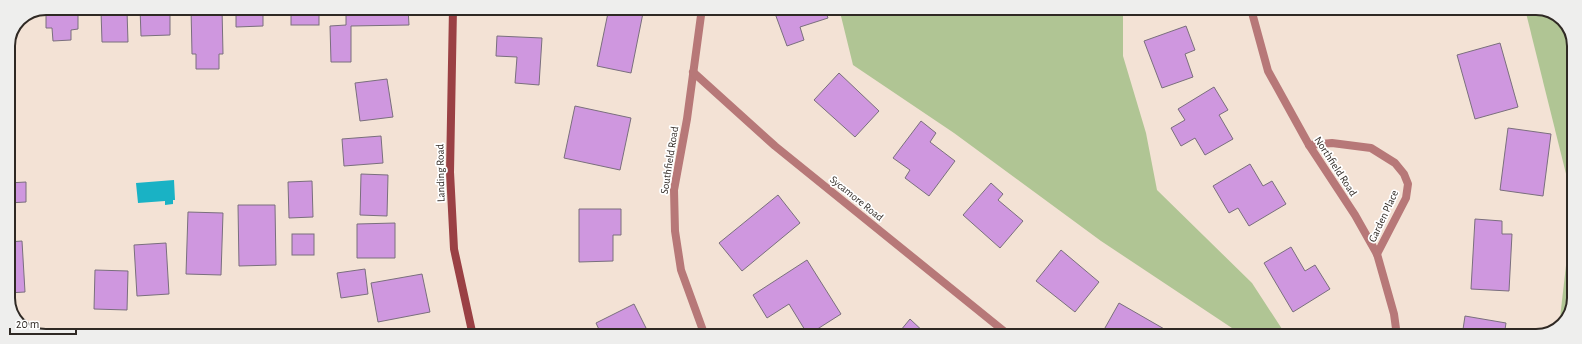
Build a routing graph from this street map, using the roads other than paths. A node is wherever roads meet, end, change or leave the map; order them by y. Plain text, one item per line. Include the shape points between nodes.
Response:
1 (453, 15) edge
2 (701, 15) edge
3 (1253, 15) edge
4 (693, 72) junction
5 (1308, 145) junction
6 (1377, 254) junction
7 (471, 329) edge
8 (702, 329) edge
9 (1001, 329) edge
10 (1396, 329) edge

1 - 7 street, Landing Road via 450,179 454,249
2 - 4 street, Southfield Road
3 - 5 street, Northfield Road via 1268,71
4 - 8 street, Southfield Road via 674,190 675,231 681,270
4 - 9 street, Sycamore Road via 775,146
5 - 6 street, Northfield Road via 1355,215
5 - 6 street, Garden Place via 1332,143 1371,148 1395,164 1404,174 1408,184 1406,198
6 - 10 street, Northfield Road

